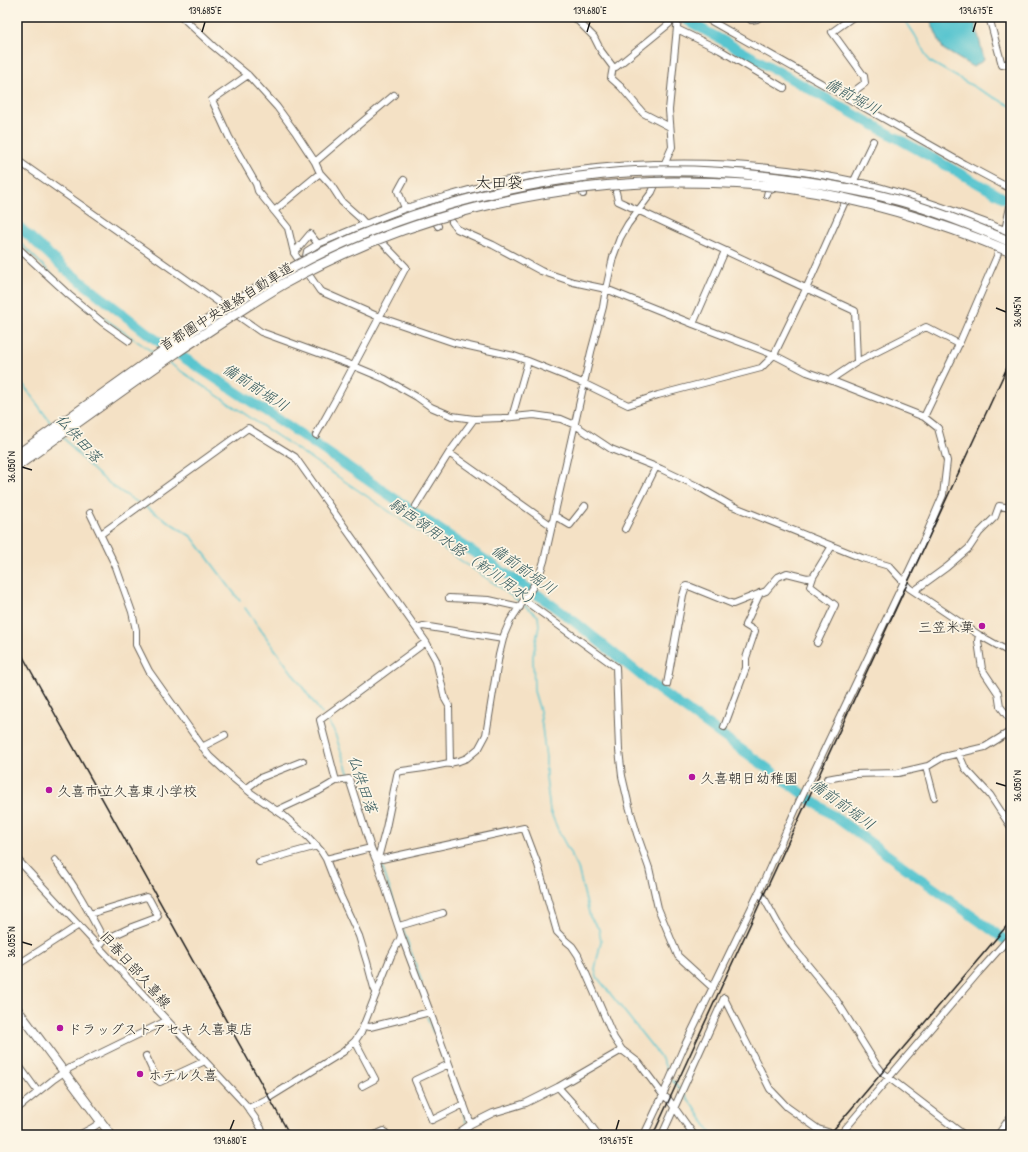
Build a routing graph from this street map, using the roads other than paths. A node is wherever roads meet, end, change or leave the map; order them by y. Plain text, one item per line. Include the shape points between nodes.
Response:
1 (182, 17) edge
2 (574, 17) edge
3 (678, 17) edge
4 (704, 17) edge
5 (748, 17) edge
6 (760, 17) edge
7 (853, 17) edge
8 (989, 17) edge
9 (669, 24) dead end
10 (677, 29) junction
11 (1011, 62) edge
12 (614, 67) junction
13 (248, 75) junction
14 (784, 88) dead end
15 (394, 95) dead end
16 (851, 100) junction
17 (670, 127) junction
18 (873, 141) dead end
19 (17, 160) edge
20 (315, 162) junction
21 (666, 163) junction
22 (580, 170) junction
23 (788, 170) junction
24 (320, 173) junction
25 (404, 180) dead end
26 (854, 182) junction
27 (1011, 189) edge
28 (616, 192) dead end
29 (583, 194) dead end
30 (767, 195) dead end
31 (1011, 202) edge
32 (406, 208) junction
33 (638, 210) junction
34 (274, 211) junction
35 (452, 222) dead end
36 (365, 223) junction
37 (438, 226) dead end
38 (1005, 230) junction
39 (1011, 242) edge
40 (318, 244) junction
41 (17, 247) edge
42 (725, 251) junction
43 (1011, 252) edge
44 (294, 253) junction
45 (302, 265) junction
46 (606, 289) junction
47 (806, 289) junction
48 (380, 317) junction
49 (693, 324) junction
50 (129, 341) dead end
51 (959, 344) junction
52 (774, 355) junction
53 (528, 361) junction
54 (857, 362) junction
55 (354, 366) junction
56 (830, 380) junction
57 (585, 384) junction
58 (512, 417) junction
59 (924, 417) junction
60 (474, 419) junction
61 (575, 425) junction
62 (316, 435) dead end
63 (449, 453) junction
64 (17, 455) edge
65 (17, 466) edge
66 (656, 467) junction
67 (416, 506) dead end
68 (585, 506) dead end
69 (1011, 508) edge
70 (90, 513) dead end
71 (555, 516) junction
72 (552, 526) junction
73 (625, 529) dead end
74 (101, 534) junction
75 (832, 546) junction
76 (814, 577) junction
77 (904, 582) junction
78 (914, 591) junction
79 (760, 593) junction
80 (449, 598) dead end
81 (524, 600) junction
82 (520, 607) junction
83 (417, 628) junction
84 (979, 635) junction
85 (503, 639) junction
86 (426, 642) junction
87 (817, 642) dead end
88 (1011, 653) edge
89 (667, 684) dead end
90 (1011, 721) edge
91 (724, 727) dead end
92 (1011, 731) edge
93 (225, 735) dead end
94 (202, 747) junction
95 (958, 752) junction
96 (303, 761) dead end
97 (450, 764) junction
98 (926, 767) junction
99 (827, 779) dead end
100 (336, 781) junction
101 (246, 789) junction
102 (934, 797) dead end
103 (276, 811) junction
104 (1011, 827) edge
105 (317, 846) junction
106 (371, 848) junction
107 (17, 859) edge
108 (326, 859) junction
109 (55, 860) dead end
110 (378, 860) junction
111 (259, 862) dead end
112 (758, 892) junction
113 (443, 913) dead end
114 (90, 914) junction
115 (79, 925) junction
116 (398, 926) junction
117 (401, 935) junction
118 (1011, 936) edge
119 (104, 940) junction
120 (99, 946) junction
121 (17, 965) edge
122 (713, 988) junction
123 (376, 992) junction
124 (17, 1009) edge
125 (430, 1012) junction
126 (166, 1021) junction
127 (364, 1026) junction
128 (355, 1041) junction
129 (622, 1050) junction
130 (146, 1056) dead end
131 (205, 1061) junction
132 (17, 1063) edge
133 (449, 1064) junction
134 (64, 1072) junction
135 (890, 1077) junction
136 (362, 1086) dead end
137 (558, 1087) junction
138 (38, 1092) junction
139 (663, 1095) junction
140 (464, 1104) junction
141 (249, 1108) junction
142 (675, 1108) junction
143 (17, 1109) edge
144 (1011, 1116) edge
145 (101, 1122) junction
146 (471, 1124) junction
147 (79, 1135) edge
148 (111, 1135) edge
149 (265, 1135) edge
150 (375, 1135) edge
151 (387, 1135) edge
152 (455, 1135) edge
153 (598, 1135) edge
154 (644, 1135) edge
155 (662, 1135) edge
156 (694, 1135) edge
157 (836, 1135) edge
158 (840, 1135) edge
159 (964, 1135) edge
160 (998, 1135) edge

1 - 13 street
2 - 12 street via 594,38
3 - 10 street
4 - 16 street
5 - 6 street via 751,20
7 - 16 street via 832,32 864,76 865,83 857,89
8 - 11 street via 1002,65
9 - 12 street
10 - 14 street via 720,50
10 - 17 street via 669,110
12 - 17 street via 611,78 638,108
13 - 20 street via 277,107
13 - 34 street via 212,100 258,191
15 - 20 street
16 - 27 street
17 - 21 street via 672,147
18 - 26 street
19 - 55 street via 260,332
20 - 24 street
21 - 22 street
21 - 23 street via 720,164
21 - 33 street via 652,192
22 - 29 street
22 - 32 street via 506,181
23 - 26 street
23 - 30 street via 785,185 768,191
24 - 34 street
24 - 36 street via 342,202
25 - 32 street via 398,191
26 - 38 street via 936,205
26 - 47 street
28 - 33 street via 618,201
31 - 38 street
32 - 36 street
32 - 37 street via 417,215 433,219
33 - 42 street
33 - 46 street via 620,238
34 - 44 street via 288,228
35 - 46 street via 457,230 493,245 541,271 573,282
36 - 40 street
36 - 48 street via 406,267
38 - 51 street via 997,256
39 - 64 highway, 首都圏中央連絡自動車道, bridge via 903,202 838,187 761,176 703,171 606,174 501,191 414,215 311,258 217,314
40 - 44 street via 310,234
40 - 45 street via 307,251
41 - 50 street via 74,300
42 - 47 street
42 - 49 street
43 - 65 highway, 首都圏中央連絡自動車道, bridge via 948,228 876,206 833,196 751,184 649,182 558,191 501,201 385,236 287,282 225,320 132,383
44 - 45 street
45 - 48 street via 320,291
46 - 49 street
46 - 57 street
47 - 52 street
47 - 54 street via 855,311
48 - 53 street via 455,343
48 - 55 street
49 - 52 street
51 - 54 street via 926,327
51 - 59 street
52 - 56 street via 807,372
52 - 57 street via 761,368 628,405
53 - 57 street
53 - 58 street
54 - 56 street
55 - 60 street via 385,379 431,407 452,416
55 - 62 street
56 - 59 street
57 - 61 street
58 - 60 street
58 - 61 street via 534,415 560,419
59 - 77 street via 938,428 947,461 943,495
60 - 63 street
61 - 66 street via 611,449
61 - 71 street
63 - 67 street
63 - 72 street
66 - 73 street
66 - 75 street via 730,505
68 - 71 street via 570,525
69 - 78 street via 999,506 995,517 969,548 948,567
70 - 74 street
71 - 72 street
72 - 81 street via 538,580
74 - 83 street via 248,428 295,457
74 - 94 street via 132,612 136,644 149,671
75 - 76 street
75 - 77 street via 889,566
76 - 79 street via 807,578 788,573 778,577 766,591
76 - 87 street via 810,586 835,605
77 - 78 street
77 - 112 street via 799,800
78 - 84 street
79 - 89 street via 733,604 686,586
79 - 91 street via 745,625 755,631 746,658 746,668
80 - 82 street via 489,600
81 - 82 street
81 - 122 street via 616,667 622,776 658,908 678,956
82 - 85 street via 510,621
83 - 85 street via 423,626
83 - 86 street
84 - 88 street
84 - 90 street via 982,669 998,693 1000,706
85 - 97 street via 486,735 479,748 467,758
86 - 97 street via 436,660 449,706
86 - 100 street via 320,720
92 - 95 street via 985,747
93 - 94 street
94 - 101 street
95 - 98 street
95 - 104 street via 965,768 990,795
96 - 101 street via 260,778
97 - 110 street via 398,772
98 - 99 street via 898,773 854,774
98 - 102 street
100 - 103 street
100 - 106 street via 349,779
101 - 103 street
103 - 105 street
105 - 108 street
105 - 111 street
106 - 108 street
106 - 110 street
107 - 115 street, 旧春日部久喜線
108 - 123 street via 358,936
109 - 114 street
110 - 116 street
110 - 129 street via 524,828 538,865 557,932 578,955 614,1038
112 - 122 street
112 - 135 street via 793,947 837,1001 876,1064
113 - 116 street
114 - 119 street
114 - 119 street via 146,897 158,916
115 - 120 street, 旧春日部久喜線
115 - 121 street
116 - 117 street
117 - 123 street
117 - 125 street
118 - 135 street
119 - 120 street
120 - 126 street, 旧春日部久喜線
122 - 139 street
123 - 127 street
124 - 134 main road
125 - 127 street via 370,1027
125 - 133 street
126 - 131 street, 旧春日部久喜線
126 - 134 street
127 - 128 street
128 - 136 street via 375,1079
128 - 141 street via 343,1052
129 - 137 street
129 - 139 street via 639,1063
130 - 131 street via 160,1082
131 - 141 street, 旧春日部久喜線
132 - 138 street
133 - 140 street
133 - 140 street via 415,1080 432,1120
134 - 138 street
134 - 145 main road
135 - 158 street
135 - 159 street
137 - 146 street via 526,1103 494,1113
137 - 153 street
138 - 143 street
139 - 142 street
139 - 154 street
140 - 146 street
141 - 149 street, 旧春日部久喜線
142 - 155 street
142 - 156 street
142 - 157 street via 724,998 770,1089 787,1107 818,1130
144 - 160 street
145 - 147 street
145 - 148 main road
146 - 152 street
150 - 151 street via 384,1131

